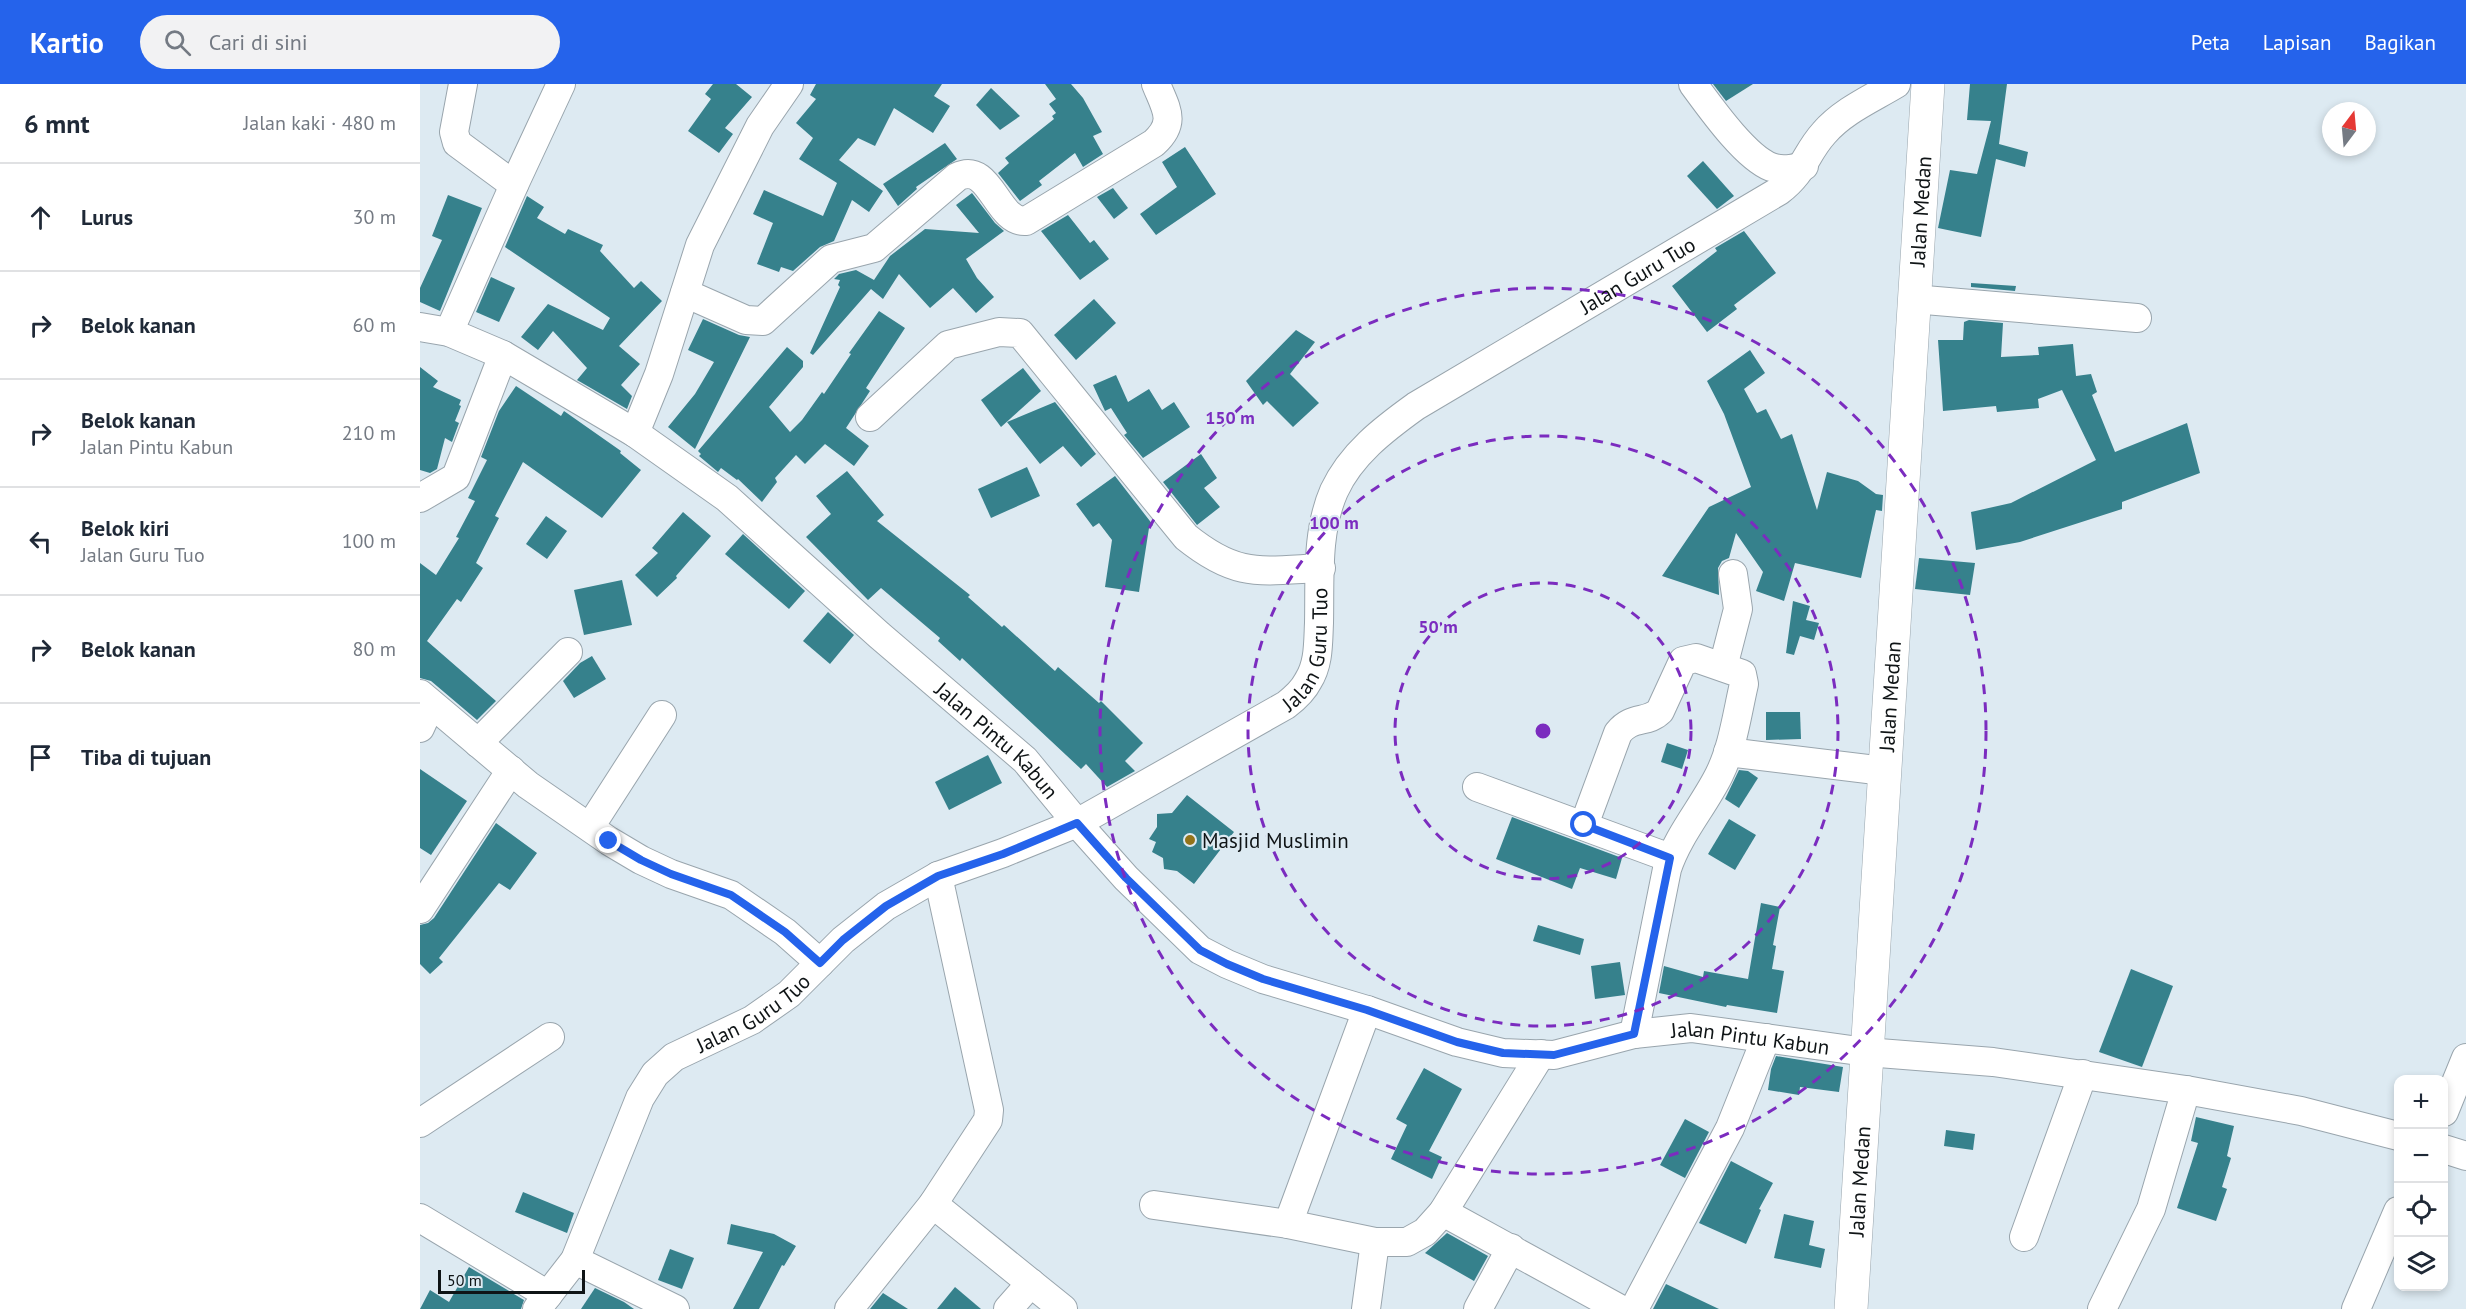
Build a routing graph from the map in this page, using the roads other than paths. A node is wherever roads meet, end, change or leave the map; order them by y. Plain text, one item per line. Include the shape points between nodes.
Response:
1 (463, 84) edge
2 (561, 84) edge
3 (789, 84) edge
4 (1156, 84) edge
5 (1693, 84) edge
6 (1896, 84) edge
7 (1928, 84) edge
8 (1804, 166) junction
9 (514, 185) junction
10 (685, 293) junction
11 (1913, 299) junction
12 (2137, 318) dead end
13 (420, 327) edge
14 (449, 332) junction
15 (503, 355) junction
16 (870, 417) dead end
17 (635, 433) junction
18 (420, 498) edge
19 (1320, 568) junction
20 (1733, 574) dead end
21 (568, 652) dead end
22 (1723, 667) junction
23 (424, 709) edge
24 (662, 715) dead end
25 (478, 743) junction
26 (1728, 752) junction
27 (511, 770) junction
28 (1884, 771) junction
29 (1477, 787) dead end
30 (1077, 823) junction
31 (1584, 825) junction
32 (590, 827) junction
33 (1670, 858) junction
34 (938, 876) junction
35 (420, 909) edge
36 (820, 963) junction
37 (1367, 1010) junction
38 (1634, 1034) junction
39 (550, 1037) dead end
40 (1766, 1038) junction
41 (1866, 1052) junction
42 (1541, 1054) junction
43 (2466, 1058) edge
44 (2083, 1074) junction
45 (2186, 1090) junction
46 (2448, 1102) edge
47 (420, 1123) edge
48 (2394, 1135) edge
49 (2448, 1150) edge
50 (2466, 1156) edge
51 (933, 1204) junction
52 (1154, 1205) dead end
53 (1443, 1212) junction
54 (420, 1218) edge
55 (2394, 1220) edge
56 (1288, 1224) junction
57 (2024, 1237) dead end
58 (1375, 1242) junction
59 (1511, 1248) junction
60 (575, 1260) junction
61 (1031, 1283) junction
62 (543, 1302) edge
63 (675, 1309) edge
64 (849, 1309) edge
65 (1008, 1309) edge
66 (1063, 1309) edge
67 (1366, 1309) edge
68 (1478, 1309) edge
69 (1620, 1309) edge
70 (1634, 1309) edge
71 (1851, 1309) edge
72 (2102, 1309) edge
73 (2356, 1309) edge

1 - 9 street via 454,132 457,142
2 - 9 street
3 - 10 street via 760,126 730,182 700,245
4 - 10 street via 1169,115 1163,134 1026,220 1010,216 981,179 964,173 874,248 831,259 763,321 746,320
5 - 8 street via 1717,117 1759,160 1786,170
6 - 8 street, Jalan Guru Tuo via 1836,119
7 - 11 main road, Jalan Medan
8 - 19 street, Jalan Guru Tuo via 1779,191 1390,425 1344,472 1334,492 1322,539
9 - 14 street
10 - 17 street
11 - 12 street
11 - 28 main road, Jalan Medan
13 - 14 street, Jalan Pintu Kabun
14 - 15 street, Jalan Pintu Kabun
15 - 17 street, Jalan Pintu Kabun
15 - 18 street via 456,477
16 - 19 street via 948,345 999,332 1020,333 1186,537 1206,553 1229,565 1255,571
17 - 30 street, Jalan Pintu Kabun via 727,498 1025,759
19 - 30 street, Jalan Guru Tuo via 1316,661 1310,680 1300,693 1286,705
20 - 22 street via 1738,609
21 - 25 street
22 - 26 street via 1744,678
22 - 31 street via 1696,658 1683,661 1655,717 1625,724 1618,733
23 - 25 street
24 - 32 street
25 - 27 street
26 - 28 street
26 - 33 street via 1719,775
27 - 32 street
27 - 35 street
28 - 41 main road, Jalan Medan
29 - 31 street
30 - 34 street, Jalan Guru Tuo
30 - 37 street, Jalan Pintu Kabun via 1126,878 1200,950 1263,979
31 - 33 street
32 - 36 street via 641,860 731,895 785,932
33 - 38 street
34 - 36 street, Jalan Guru Tuo via 886,906
34 - 51 street via 989,1110 985,1127
36 - 60 street, Jalan Guru Tuo via 789,993 752,1020 674,1057 655,1074 640,1098
37 - 42 street, Jalan Pintu Kabun via 1457,1042 1503,1053
37 - 56 street
38 - 40 street, Jalan Pintu Kabun via 1691,1028
38 - 42 street, Jalan Pintu Kabun via 1554,1055
39 - 47 street
40 - 41 street, Jalan Pintu Kabun
40 - 70 street via 1730,1128
41 - 44 street, Jalan Pintu Kabun
41 - 71 main road, Jalan Medan
42 - 53 street
43 - 46 street
44 - 45 street, Jalan Pintu Kabun
44 - 57 street
45 - 48 street, Jalan Pintu Kabun
45 - 72 street via 2151,1209
49 - 50 street
51 - 61 street
51 - 64 street
52 - 56 street
53 - 58 street via 1425,1232 1407,1242
53 - 59 street
54 - 62 street
55 - 73 street
56 - 58 street
58 - 67 street
59 - 68 street
59 - 69 street
60 - 62 street, Jalan Guru Tuo
60 - 63 street
61 - 65 street
61 - 66 street

